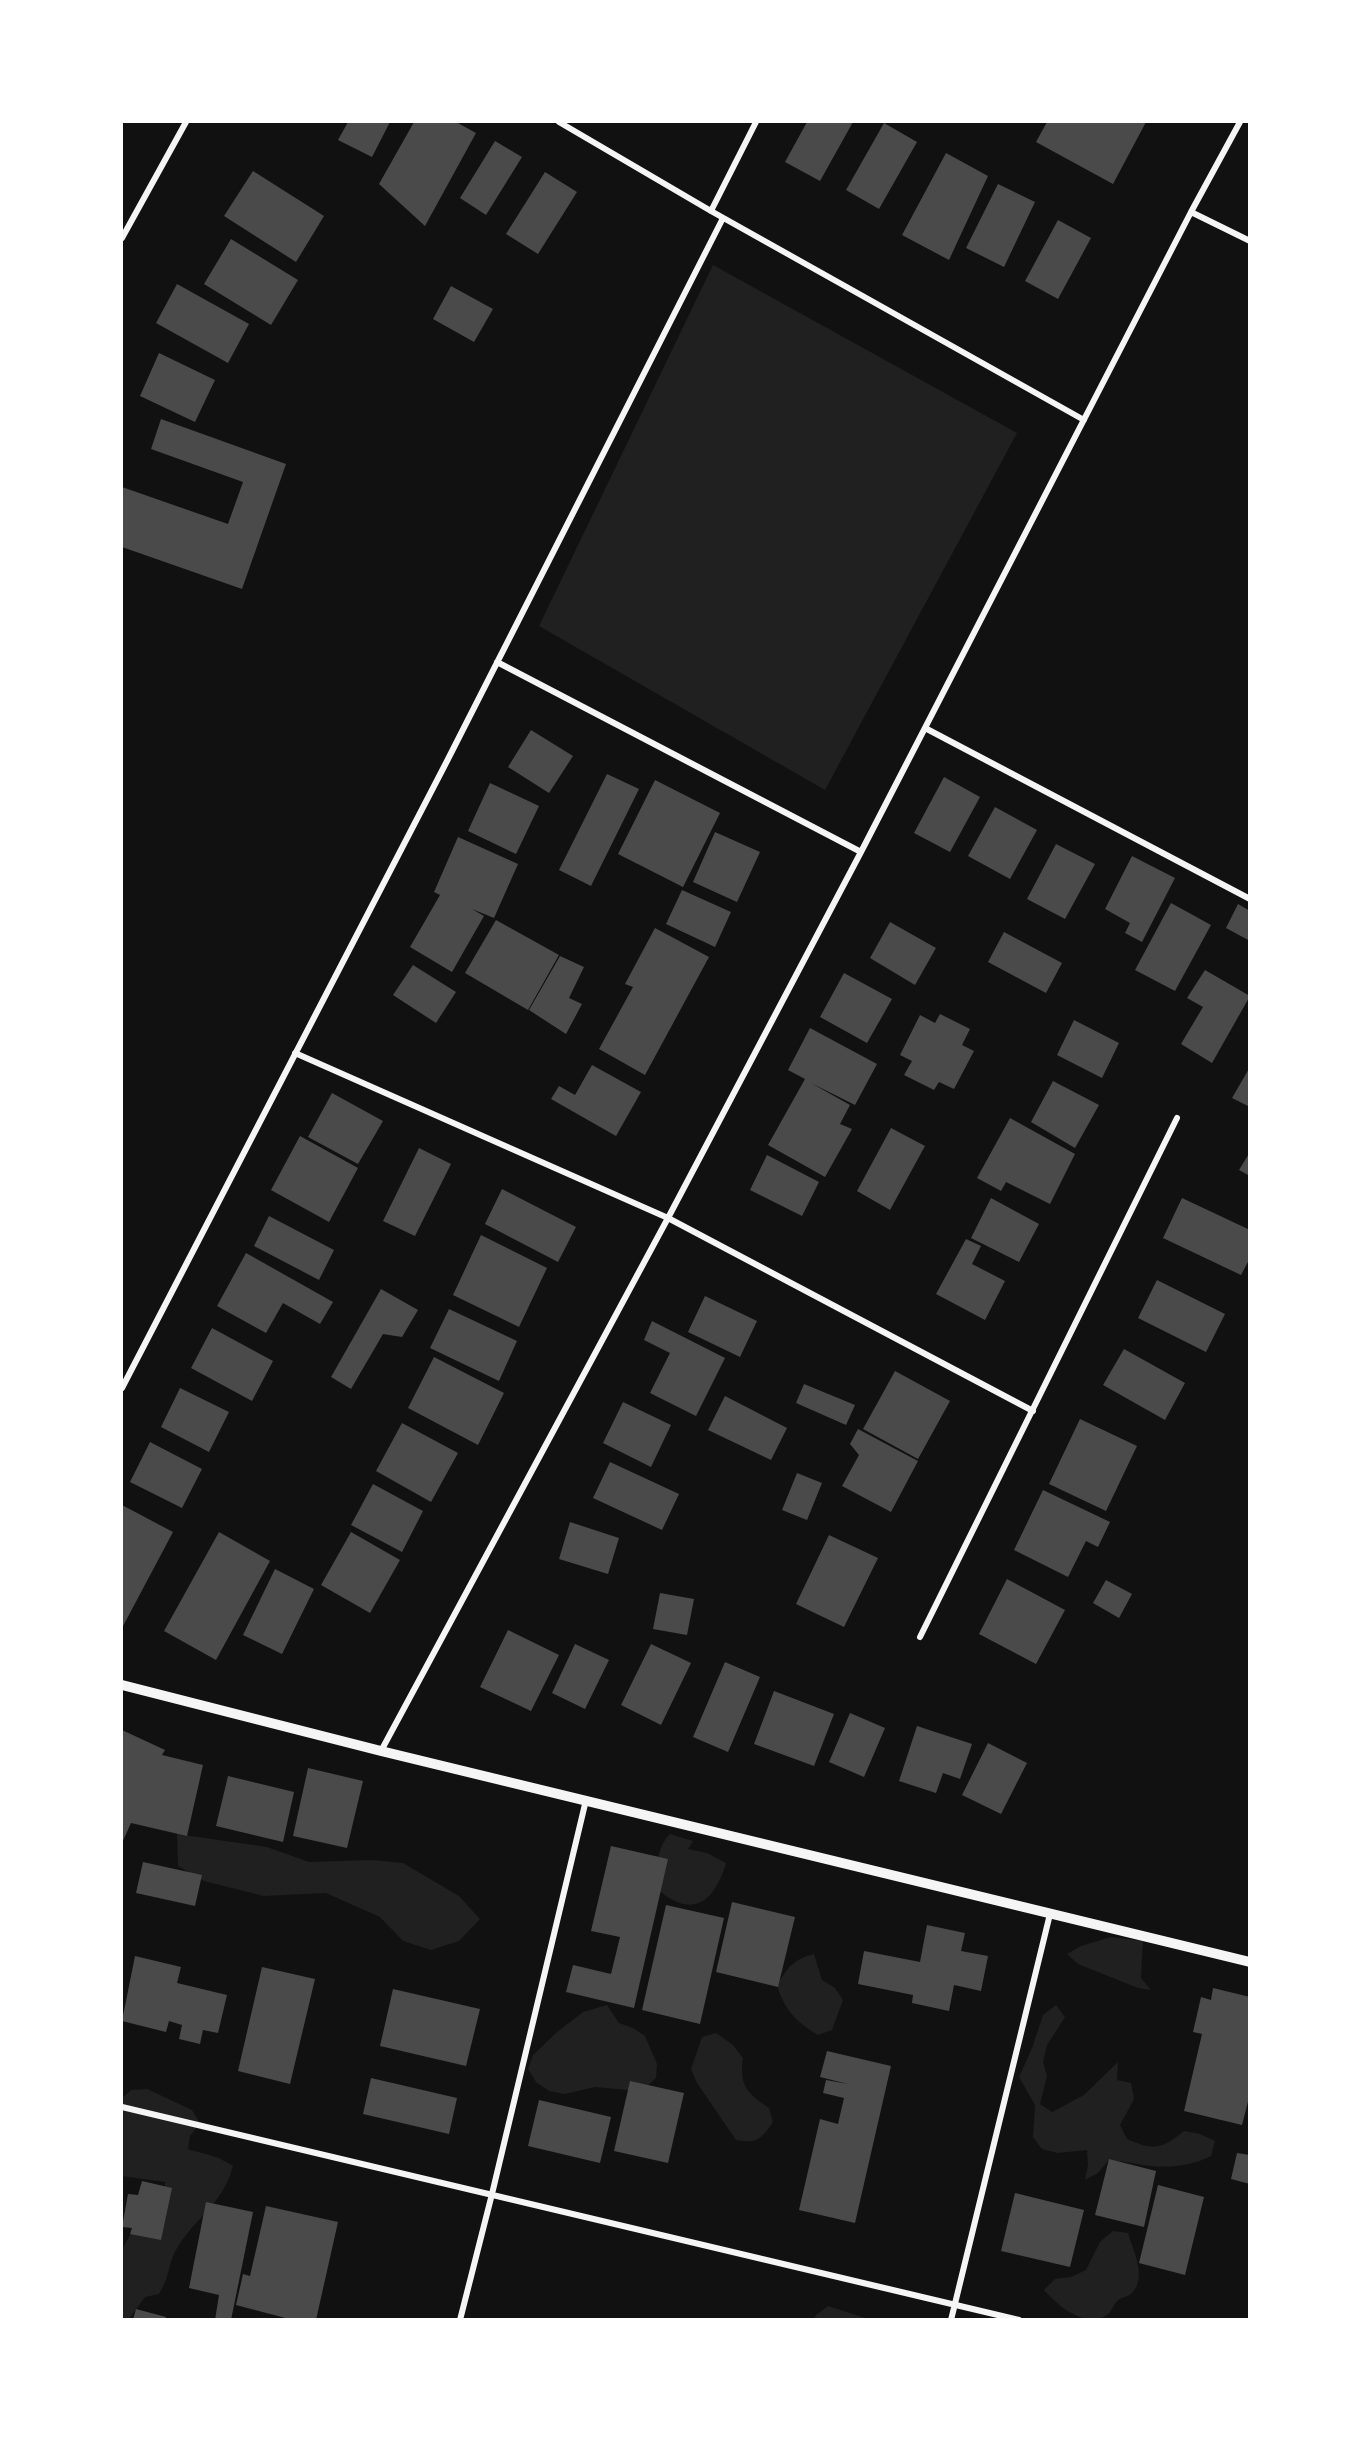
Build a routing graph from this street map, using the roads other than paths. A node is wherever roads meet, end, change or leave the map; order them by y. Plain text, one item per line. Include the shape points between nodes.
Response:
1 (186, 122) edge
2 (559, 122) edge
3 (756, 122) edge
4 (1240, 122) edge
5 (711, 210) junction
6 (1191, 212) junction
7 (723, 218) junction
8 (122, 238) edge
9 (1250, 241) edge
10 (1084, 420) junction
11 (497, 663) junction
12 (925, 728) junction
13 (861, 852) junction
14 (1250, 899) edge
15 (295, 1053) junction
16 (1177, 1119) dead end
17 (668, 1218) junction
18 (122, 1388) edge
19 (1033, 1411) junction
20 (920, 1637) dead end
21 (122, 1685) edge
22 (381, 1751) junction
23 (586, 1799) junction
24 (1050, 1914) junction
25 (1250, 1962) edge
26 (122, 2107) edge
27 (492, 2194) junction
28 (955, 2303) junction
29 (460, 2319) edge
30 (951, 2319) edge
31 (1019, 2319) edge

1 - 8 street
2 - 5 street
3 - 5 street
4 - 6 street
5 - 7 street
6 - 9 street
6 - 10 street
7 - 10 street
7 - 11 street
10 - 12 street
11 - 13 street
11 - 15 street
12 - 13 street
12 - 14 street
13 - 17 street
15 - 17 street
15 - 18 street
16 - 19 street
17 - 19 street
17 - 22 street
19 - 20 street
21 - 22 street
22 - 23 street
23 - 24 street
23 - 27 street
24 - 25 street
24 - 28 street
26 - 27 street
27 - 28 street
27 - 29 street
28 - 30 street
28 - 31 street

